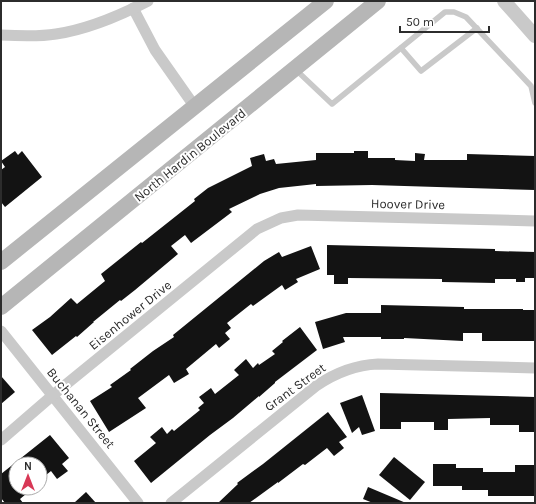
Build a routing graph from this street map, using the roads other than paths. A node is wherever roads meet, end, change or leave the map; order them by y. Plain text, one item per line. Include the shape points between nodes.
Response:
1 (148, 1) edge
2 (326, 1) edge
3 (378, 1) edge
4 (504, 1) edge
5 (133, 8) junction
6 (477, 28) junction
7 (1, 35) edge
8 (535, 36) edge
9 (401, 48) junction
10 (295, 69) junction
11 (535, 103) edge
12 (195, 107) junction
13 (281, 218) joint
14 (535, 221) edge
15 (1, 262) edge
16 (1, 307) edge
17 (1, 331) edge
18 (535, 368) edge
19 (53, 395) junction
20 (1, 440) edge
21 (138, 503) edge
22 (171, 503) edge

1 - 5 street
2 - 12 main road
3 - 10 main road, North Hardin Boulevard
4 - 8 street
5 - 7 street via 112,18 56,34
5 - 12 street via 155,50
6 - 9 lane via 466,17 446,12
6 - 9 lane via 421,71
6 - 11 lane via 531,86
9 - 10 lane via 332,104
10 - 16 main road, North Hardin Boulevard
12 - 15 main road
13 - 14 street, Hoover Drive via 298,215
13 - 19 street, Eisenhower Drive via 257,229
17 - 19 street, Buchanan Street
18 - 22 street, Grant Street via 378,364 350,368 316,386
19 - 20 street, Eisenhower Drive
19 - 21 street, Buchanan Street

